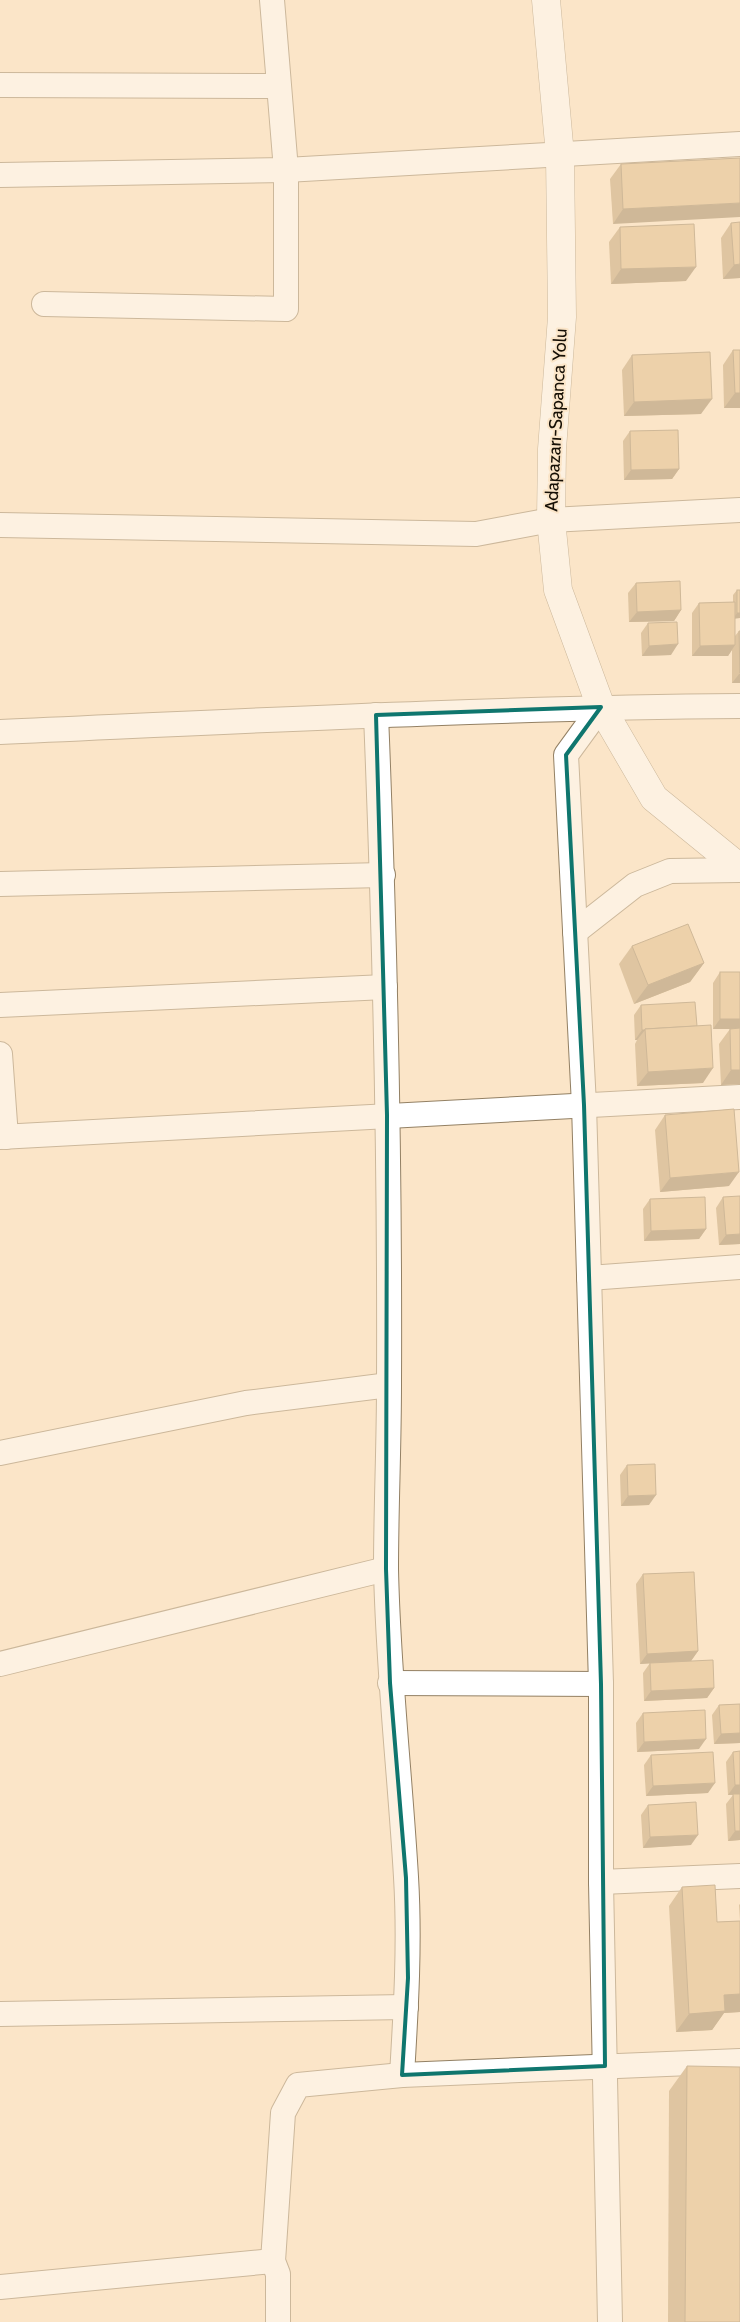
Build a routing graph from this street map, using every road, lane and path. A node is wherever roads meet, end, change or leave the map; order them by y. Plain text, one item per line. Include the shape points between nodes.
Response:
1 (272, 0) edge
2 (546, 0) edge
3 (0, 85) edge
4 (278, 86) junction
5 (740, 144) edge
6 (560, 155) junction
7 (286, 170) junction
8 (0, 175) edge
9 (44, 304) dead end
10 (740, 510) edge
11 (551, 520) junction
12 (0, 525) edge
13 (740, 706) edge
14 (601, 707) junction
15 (376, 715) junction
16 (0, 732) edge
17 (740, 869) edge
18 (382, 875) junction
19 (0, 884) edge
20 (575, 932) junction
21 (385, 986) junction
22 (0, 1005) edge
23 (0, 1054) edge
24 (740, 1097) edge
25 (584, 1105) junction
26 (387, 1115) junction
27 (3, 1137) edge
28 (740, 1267) edge
29 (589, 1278) junction
30 (389, 1384) junction
31 (0, 1453) edge
32 (386, 1569) junction
33 (0, 1664) edge
34 (390, 1683) junction
35 (601, 1684) junction
36 (740, 1876) edge
37 (601, 1882) junction
38 (406, 2007) junction
39 (0, 2014) edge
40 (740, 2061) edge
41 (605, 2066) junction
42 (402, 2075) junction
43 (273, 2261) junction
44 (0, 2287) edge
45 (278, 2322) edge
46 (610, 2322) edge

1 - 4 street
2 - 6 main road, Adapazarı-Sapanca Yolu
3 - 4 street
4 - 7 street
5 - 6 street
6 - 7 street
6 - 11 main road, Adapazarı-Sapanca Yolu via 562,317 552,449
7 - 8 street
7 - 9 street via 286,310
10 - 11 street
11 - 12 street via 476,534
11 - 14 main road, Adapazarı-Sapanca Yolu via 558,590
13 - 14 street
14 - 15 street
14 - 17 main road, Adapazarı-Sapanca Yolu via 654,798
14 - 20 street via 566,755
15 - 16 street
15 - 18 street
17 - 20 street via 670,871 635,885
18 - 19 street
18 - 21 street
20 - 25 street
21 - 22 street
21 - 26 street
23 - 27 street
24 - 25 street
25 - 26 street
25 - 29 street
26 - 27 street
26 - 30 street
28 - 29 street
29 - 35 street
30 - 31 street via 246,1403
30 - 32 street
32 - 33 street
32 - 34 street
34 - 35 street
34 - 38 street via 406,1878
35 - 37 street
36 - 37 street
37 - 41 street
38 - 39 street
38 - 42 street
40 - 41 street
41 - 42 street
41 - 46 street
42 - 43 street via 298,2085 283,2113
43 - 44 street
43 - 45 street via 278,2274

